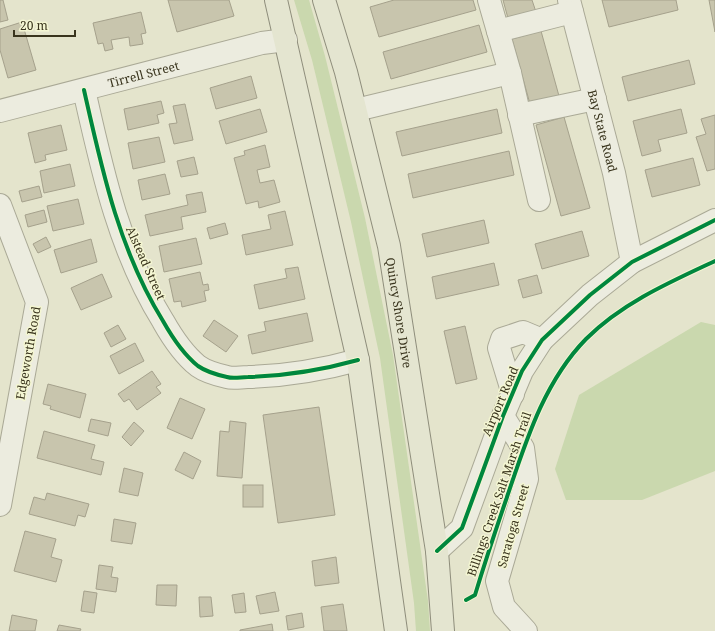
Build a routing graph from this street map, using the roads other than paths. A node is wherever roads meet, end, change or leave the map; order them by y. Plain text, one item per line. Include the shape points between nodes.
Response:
1 (276, 0) edge
2 (324, 0) edge
3 (489, 0) edge
4 (570, 6) edge
5 (498, 31) junction
6 (286, 40) junction
7 (510, 73) junction
8 (84, 90) junction
9 (595, 99) junction
10 (356, 110) junction
11 (0, 111) edge
12 (519, 115) junction
13 (538, 200) dead end
14 (0, 205) edge
15 (715, 220) edge
16 (632, 262) junction
17 (542, 340) junction
18 (358, 360) junction
19 (513, 394) junction
20 (503, 416) junction
21 (0, 505) edge
22 (437, 551) junction
23 (396, 631) edge
24 (443, 631) edge
25 (526, 631) edge

1 - 6 main road
2 - 10 main road, Quincy Shore Drive
3 - 5 street
4 - 5 street
4 - 9 street, Bay State Road
5 - 7 street
6 - 8 street, Tirrell Street via 262,43
6 - 18 main road
7 - 10 street
7 - 12 street
8 - 11 street, Tirrell Street
8 - 18 street, Alstead Street via 111,202 146,294 177,345 199,367 228,377 270,377 327,369
9 - 12 street
9 - 16 street, Bay State Road via 614,173
10 - 22 main road, Quincy Shore Drive via 389,246
12 - 13 street
14 - 21 street, Edgeworth Road via 37,302
15 - 16 street, Airport Road
16 - 17 street, Airport Road via 590,295
17 - 19 street, Airport Road via 522,371
17 - 19 street via 523,332 502,339 499,348
18 - 23 main road
19 - 20 street, Airport Road
20 - 22 street, Airport Road via 462,528
20 - 25 street, Saratoga Street via 524,448 527,479 497,581 504,607
22 - 24 main road, Quincy Shore Drive

